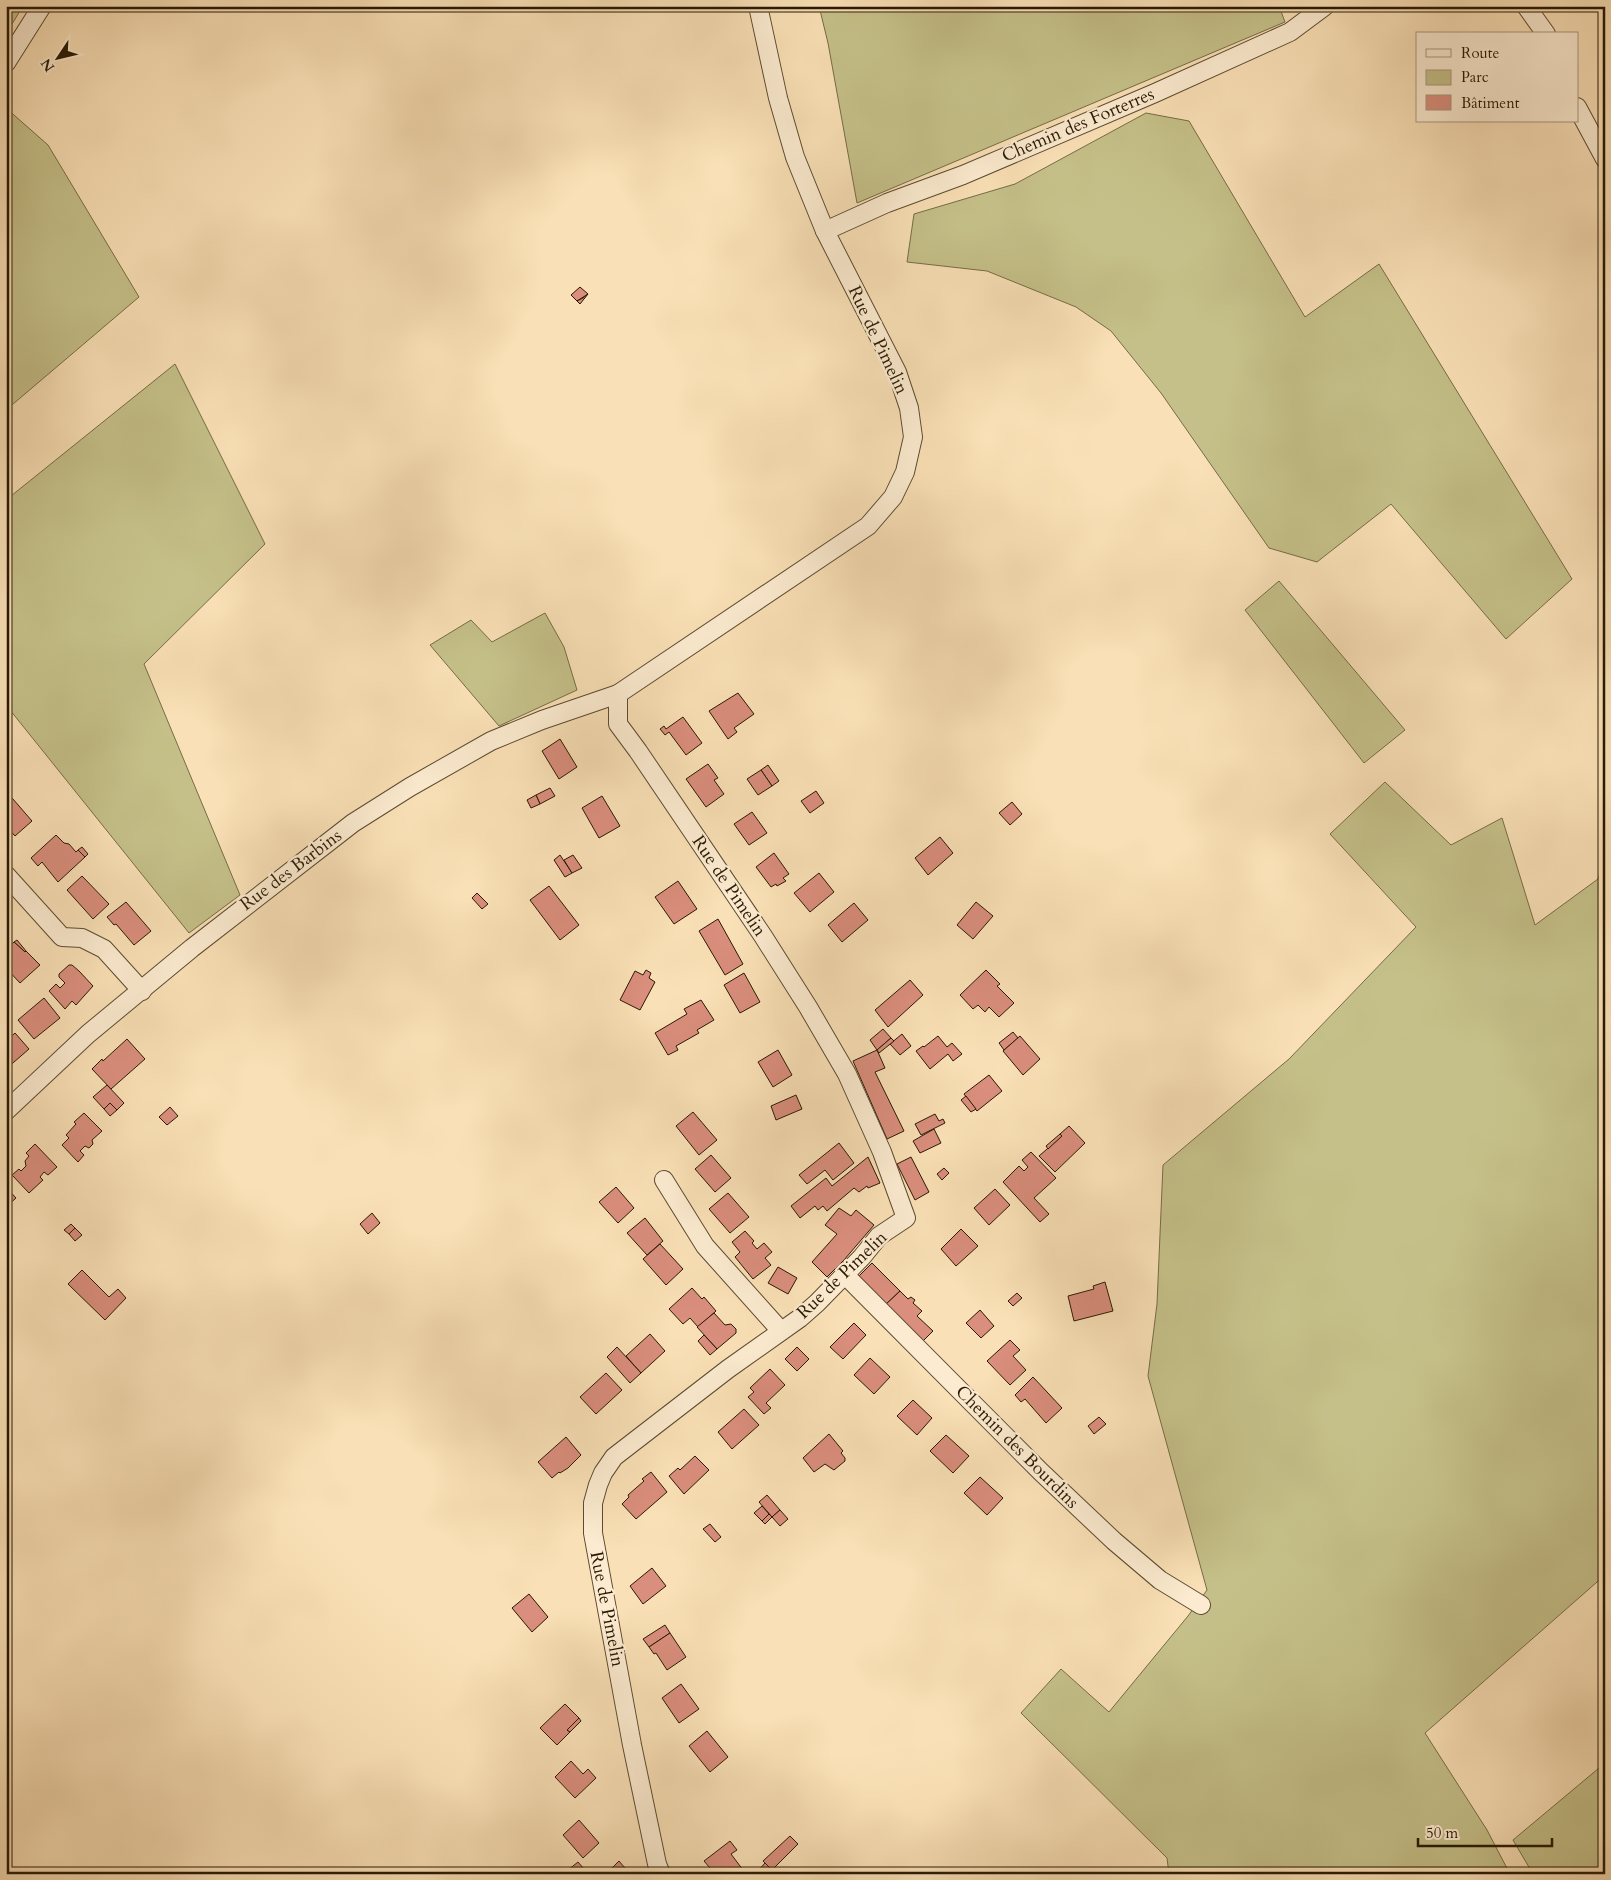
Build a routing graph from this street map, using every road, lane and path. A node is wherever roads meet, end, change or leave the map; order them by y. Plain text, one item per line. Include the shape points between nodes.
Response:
1 (42, 6) edge
2 (758, 6) edge
3 (1325, 6) edge
4 (1526, 6) edge
5 (1545, 32) edge
6 (6, 63) edge
7 (1578, 109) edge
8 (1605, 159) edge
9 (825, 231) junction
10 (618, 694) junction
11 (597, 702) junction
12 (618, 724) junction
13 (6, 875) edge
14 (142, 990) junction
15 (6, 1111) edge
16 (664, 1180) dead end
17 (844, 1275) junction
18 (781, 1331) junction
19 (1201, 1605) dead end
20 (661, 1874) edge

1 - 6 street
2 - 9 street, Rue de Pimelin via 778,98 796,157
3 - 9 street, Chemin des Forterres via 1290,32 1155,93
4 - 5 street
7 - 8 street
9 - 10 street, Rue de Pimelin via 897,372 909,408 913,437 905,472 893,497 868,526
10 - 11 street, Rue des Barbins
10 - 12 street
11 - 12 street, Rue de Pimelin
11 - 14 street, Rue des Barbins via 542,720 491,742 410,787 328,842
12 - 17 street, Rue de Pimelin via 808,1007 847,1074 882,1152 906,1218 879,1236
13 - 14 street via 62,937 82,938 104,949
14 - 15 street, Rue des Barbins via 88,1034
16 - 18 street via 705,1246
17 - 18 street, Rue de Pimelin via 817,1303
17 - 19 street, Chemin des Bourdins via 1114,1541 1160,1580
18 - 20 street, Rue de Pimelin via 614,1457 602,1472 593,1503 593,1533 600,1578

